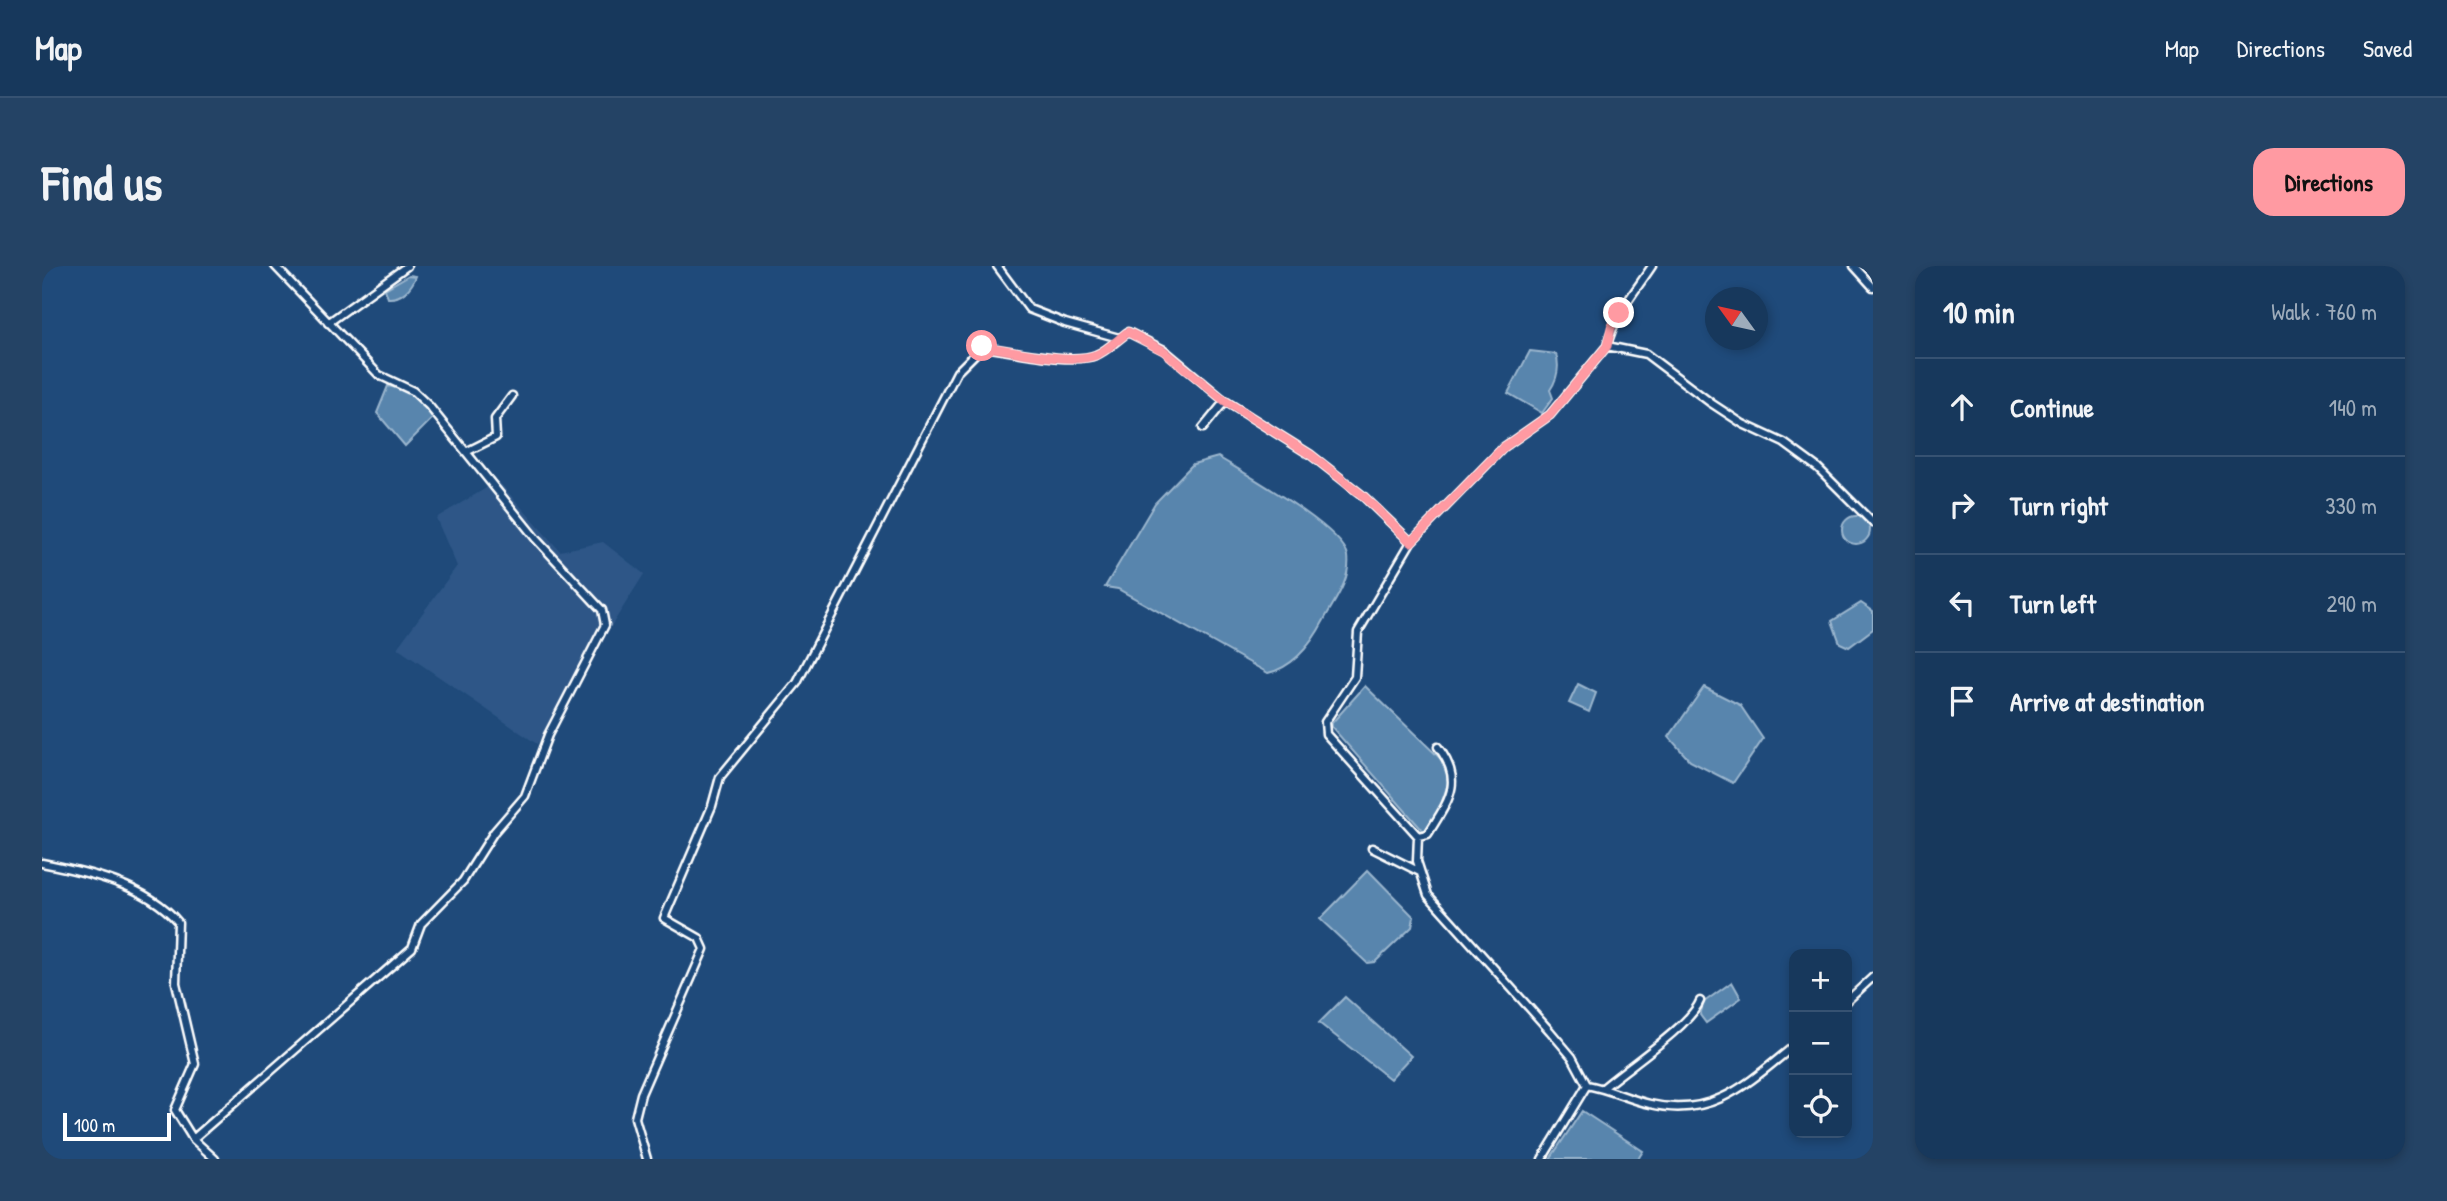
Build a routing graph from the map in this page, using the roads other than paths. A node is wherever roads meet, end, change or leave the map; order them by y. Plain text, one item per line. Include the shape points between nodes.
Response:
1 (275, 266) edge
2 (407, 266) edge
3 (998, 266) edge
4 (1652, 266) edge
5 (1854, 266) edge
6 (1873, 287) edge
7 (328, 323) junction
8 (1119, 338) junction
9 (1607, 346) junction
10 (512, 396) dead end
11 (1225, 401) junction
12 (1203, 428) dead end
13 (466, 452) junction
14 (1873, 523) edge
15 (1411, 542) junction
16 (1438, 747) dead end
17 (1418, 836) junction
18 (1373, 848) dead end
19 (42, 863) edge
20 (1420, 872) junction
21 (1873, 977) edge
22 (1852, 996) edge
23 (1700, 1001) dead end
24 (1789, 1050) edge
25 (1587, 1085) junction
26 (1603, 1088) junction
27 (194, 1139) junction
28 (215, 1159) edge
29 (647, 1159) edge
30 (1542, 1159) edge

1 - 7 street
2 - 7 street
3 - 8 street via 1029,309
4 - 9 street via 1619,313
5 - 6 street
7 - 13 street via 379,374 413,391
8 - 11 street via 1128,332 1164,351
8 - 29 street via 1096,355 1056,359 982,346 957,372 797,683 720,777 664,918 699,938 704,948 641,1094 635,1118
9 - 14 street via 1646,354 1711,404 1784,443 1818,468
9 - 15 street via 1550,415 1504,447
10 - 13 street via 495,419 496,437
11 - 12 street
11 - 15 street via 1311,455
13 - 27 street via 536,539 602,610 605,625 548,735 525,796 494,832 463,881 421,924 412,948
15 - 17 street via 1358,632 1355,677 1325,722 1326,734
16 - 17 street via 1451,764 1454,779 1446,806 1428,834
17 - 20 street
18 - 20 street
19 - 27 street via 118,884 165,906 178,922 176,983 195,1064 175,1110
20 - 25 street via 1428,895 1572,1056
21 - 22 street
23 - 26 street via 1672,1032
24 - 26 street via 1740,1089 1708,1105 1674,1108 1648,1104
25 - 26 street
25 - 30 street
27 - 28 street

